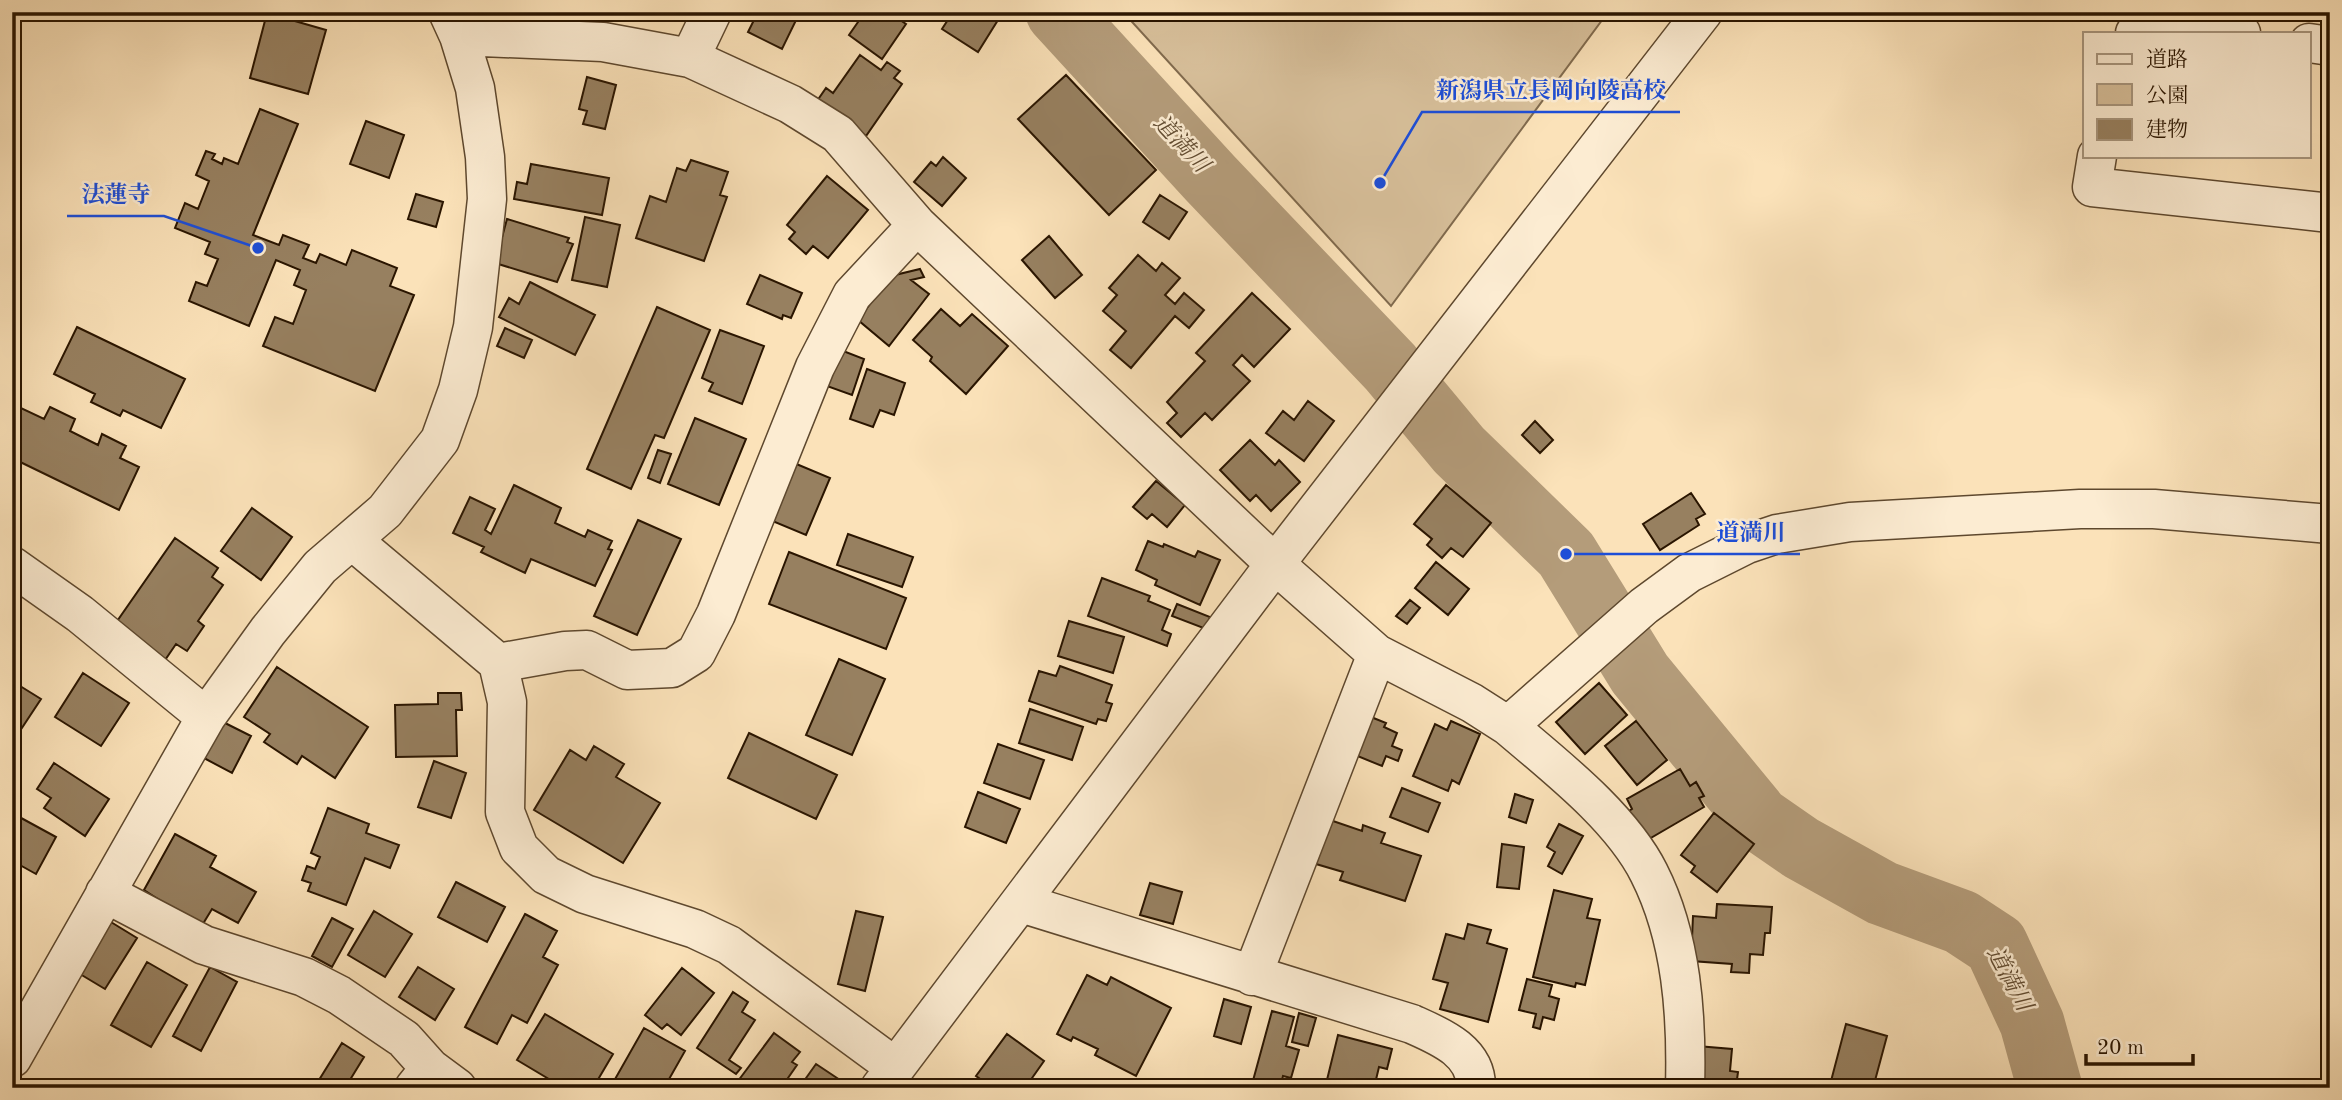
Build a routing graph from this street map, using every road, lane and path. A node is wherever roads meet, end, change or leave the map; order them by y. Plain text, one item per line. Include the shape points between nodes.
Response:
1 (712, 12) edge
2 (1703, 12) edge
3 (453, 24) edge
4 (2137, 32) edge
5 (2234, 32) edge
6 (2310, 43) edge
7 (2330, 46) edge
8 (690, 58) junction
9 (2097, 158) edge
10 (2330, 213) edge
11 (917, 225) junction
12 (2330, 524) edge
13 (353, 541) junction
14 (1275, 564) junction
15 (12, 566) edge
16 (1377, 654) junction
17 (498, 663) junction
18 (206, 717) junction
19 (1508, 726) junction
20 (104, 893) junction
21 (1021, 903) junction
22 (1252, 976) junction
23 (12, 1058) edge
24 (887, 1077) edge
25 (434, 1081) edge
26 (1476, 1088) edge
27 (1685, 1088) edge

1 - 8 street
2 - 14 street
3 - 8 street
3 - 13 street via 475,88 485,171 473,327 440,440 385,510
4 - 5 street via 2162,22
6 - 7 street
8 - 11 street via 790,104 838,134
9 - 10 street via 2092,187
11 - 14 street
11 - 17 street via 852,295 815,367 696,653 672,668 628,670 587,650
12 - 19 street via 2154,509 2080,509 1850,523 1777,534 1689,573 1644,606
13 - 17 street
13 - 18 street via 320,567
14 - 16 street
14 - 21 street
15 - 18 street via 80,614
16 - 19 street
16 - 22 street
17 - 24 street via 507,702 505,812 519,848 546,875 585,894 729,944
18 - 20 street
19 - 27 street via 1615,824 1649,872 1672,939 1687,1024
20 - 23 street
20 - 25 street via 204,945 304,977 339,995 404,1039
21 - 22 street
21 - 24 street
22 - 26 street via 1412,1024 1446,1039 1465,1056

